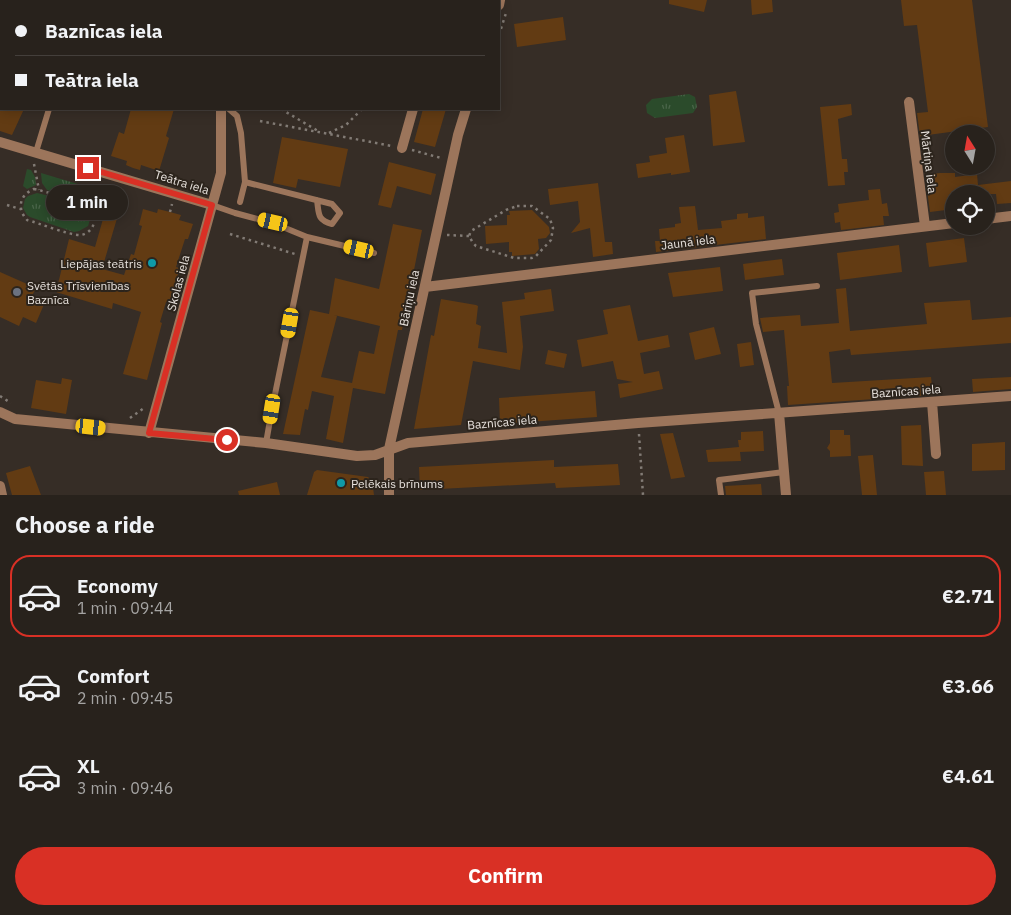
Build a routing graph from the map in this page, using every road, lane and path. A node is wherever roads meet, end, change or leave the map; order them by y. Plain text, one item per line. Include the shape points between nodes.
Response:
1 (500, 0) edge
2 (503, 7) edge
3 (500, 28) edge
4 (909, 102) dead end
5 (49, 110) edge
6 (221, 110) edge
7 (231, 110) edge
8 (283, 110) edge
9 (361, 110) edge
10 (413, 110) edge
11 (466, 110) edge
12 (260, 122) dead end
13 (320, 133) junction
14 (328, 134) junction
15 (0, 142) edge
16 (402, 148) junction
17 (34, 157) junction
18 (452, 160) junction
19 (245, 182) junction
20 (39, 190) junction
21 (125, 190) dead end
22 (317, 200) dead end
23 (240, 202) dead end
24 (172, 204) dead end
25 (6, 205) dead end
26 (212, 205) junction
27 (180, 206) dead end
28 (20, 209) junction
29 (92, 210) junction
30 (1011, 216) edge
31 (995, 218) edge
32 (945, 224) edge
33 (925, 226) junction
34 (230, 234) dead end
35 (436, 235) junction
36 (469, 236) junction
37 (307, 237) junction
38 (374, 253) dead end
39 (303, 256) junction
40 (817, 286) dead end
41 (425, 287) junction
42 (0, 396) edge
43 (1011, 396) edge
44 (146, 400) dead end
45 (932, 402) junction
46 (14, 405) dead end
47 (0, 412) edge
48 (779, 413) junction
49 (124, 422) dead end
50 (638, 423) junction
51 (149, 433) junction
52 (266, 443) junction
53 (389, 449) junction
54 (936, 454) dead end
55 (784, 472) junction
56 (0, 486) edge
57 (2, 495) edge
58 (389, 495) edge
59 (643, 495) edge
60 (721, 495) edge
61 (786, 495) edge

1 - 2 street
2 - 3 path
4 - 33 street, Mārtiņa iela
5 - 17 lane
6 - 26 street, Skolas iela via 221,173
7 - 19 lane via 237,116 241,133
8 - 13 path
9 - 14 path via 346,125
10 - 16 street
11 - 18 street, Bāriņu iela
12 - 13 path
13 - 14 path
14 - 16 path
15 - 17 street, Teātra iela
16 - 18 path
17 - 20 path
17 - 26 street, Teātra iela
18 - 35 street, Bāriņu iela
19 - 22 lane
19 - 23 lane
20 - 28 path via 34,189 24,195
20 - 29 path via 84,204
21 - 29 path
24 - 27 path
25 - 28 path
26 - 37 lane via 273,222
26 - 51 street, Skolas iela
28 - 29 path via 27,220 80,235 92,227
30 - 31 street
32 - 33 street, Jaunā iela
33 - 41 street, Jaunā iela
34 - 39 path
35 - 36 path
35 - 41 street, Bāriņu iela
36 - 36 path via 471,230 480,224 517,206 536,208 550,219 553,228 551,240 532,258 514,258 476,246
37 - 38 lane
37 - 39 lane
39 - 52 lane
40 - 48 lane via 752,293 756,324
41 - 53 street, Bāriņu iela
42 - 46 path
43 - 45 street, Baznīcas iela
44 - 49 path via 143,409
45 - 48 street, Baznīcas iela
45 - 54 street
47 - 51 street, Baznīcas iela via 15,419
48 - 50 street, Baznīcas iela
48 - 55 street
50 - 53 street, Baznīcas iela via 408,443
50 - 59 path
51 - 52 street, Baznīcas iela
52 - 53 street, Baznīcas iela via 357,456 375,455
53 - 58 street, Bāriņu iela
55 - 60 lane via 720,480
55 - 61 street
56 - 57 street

